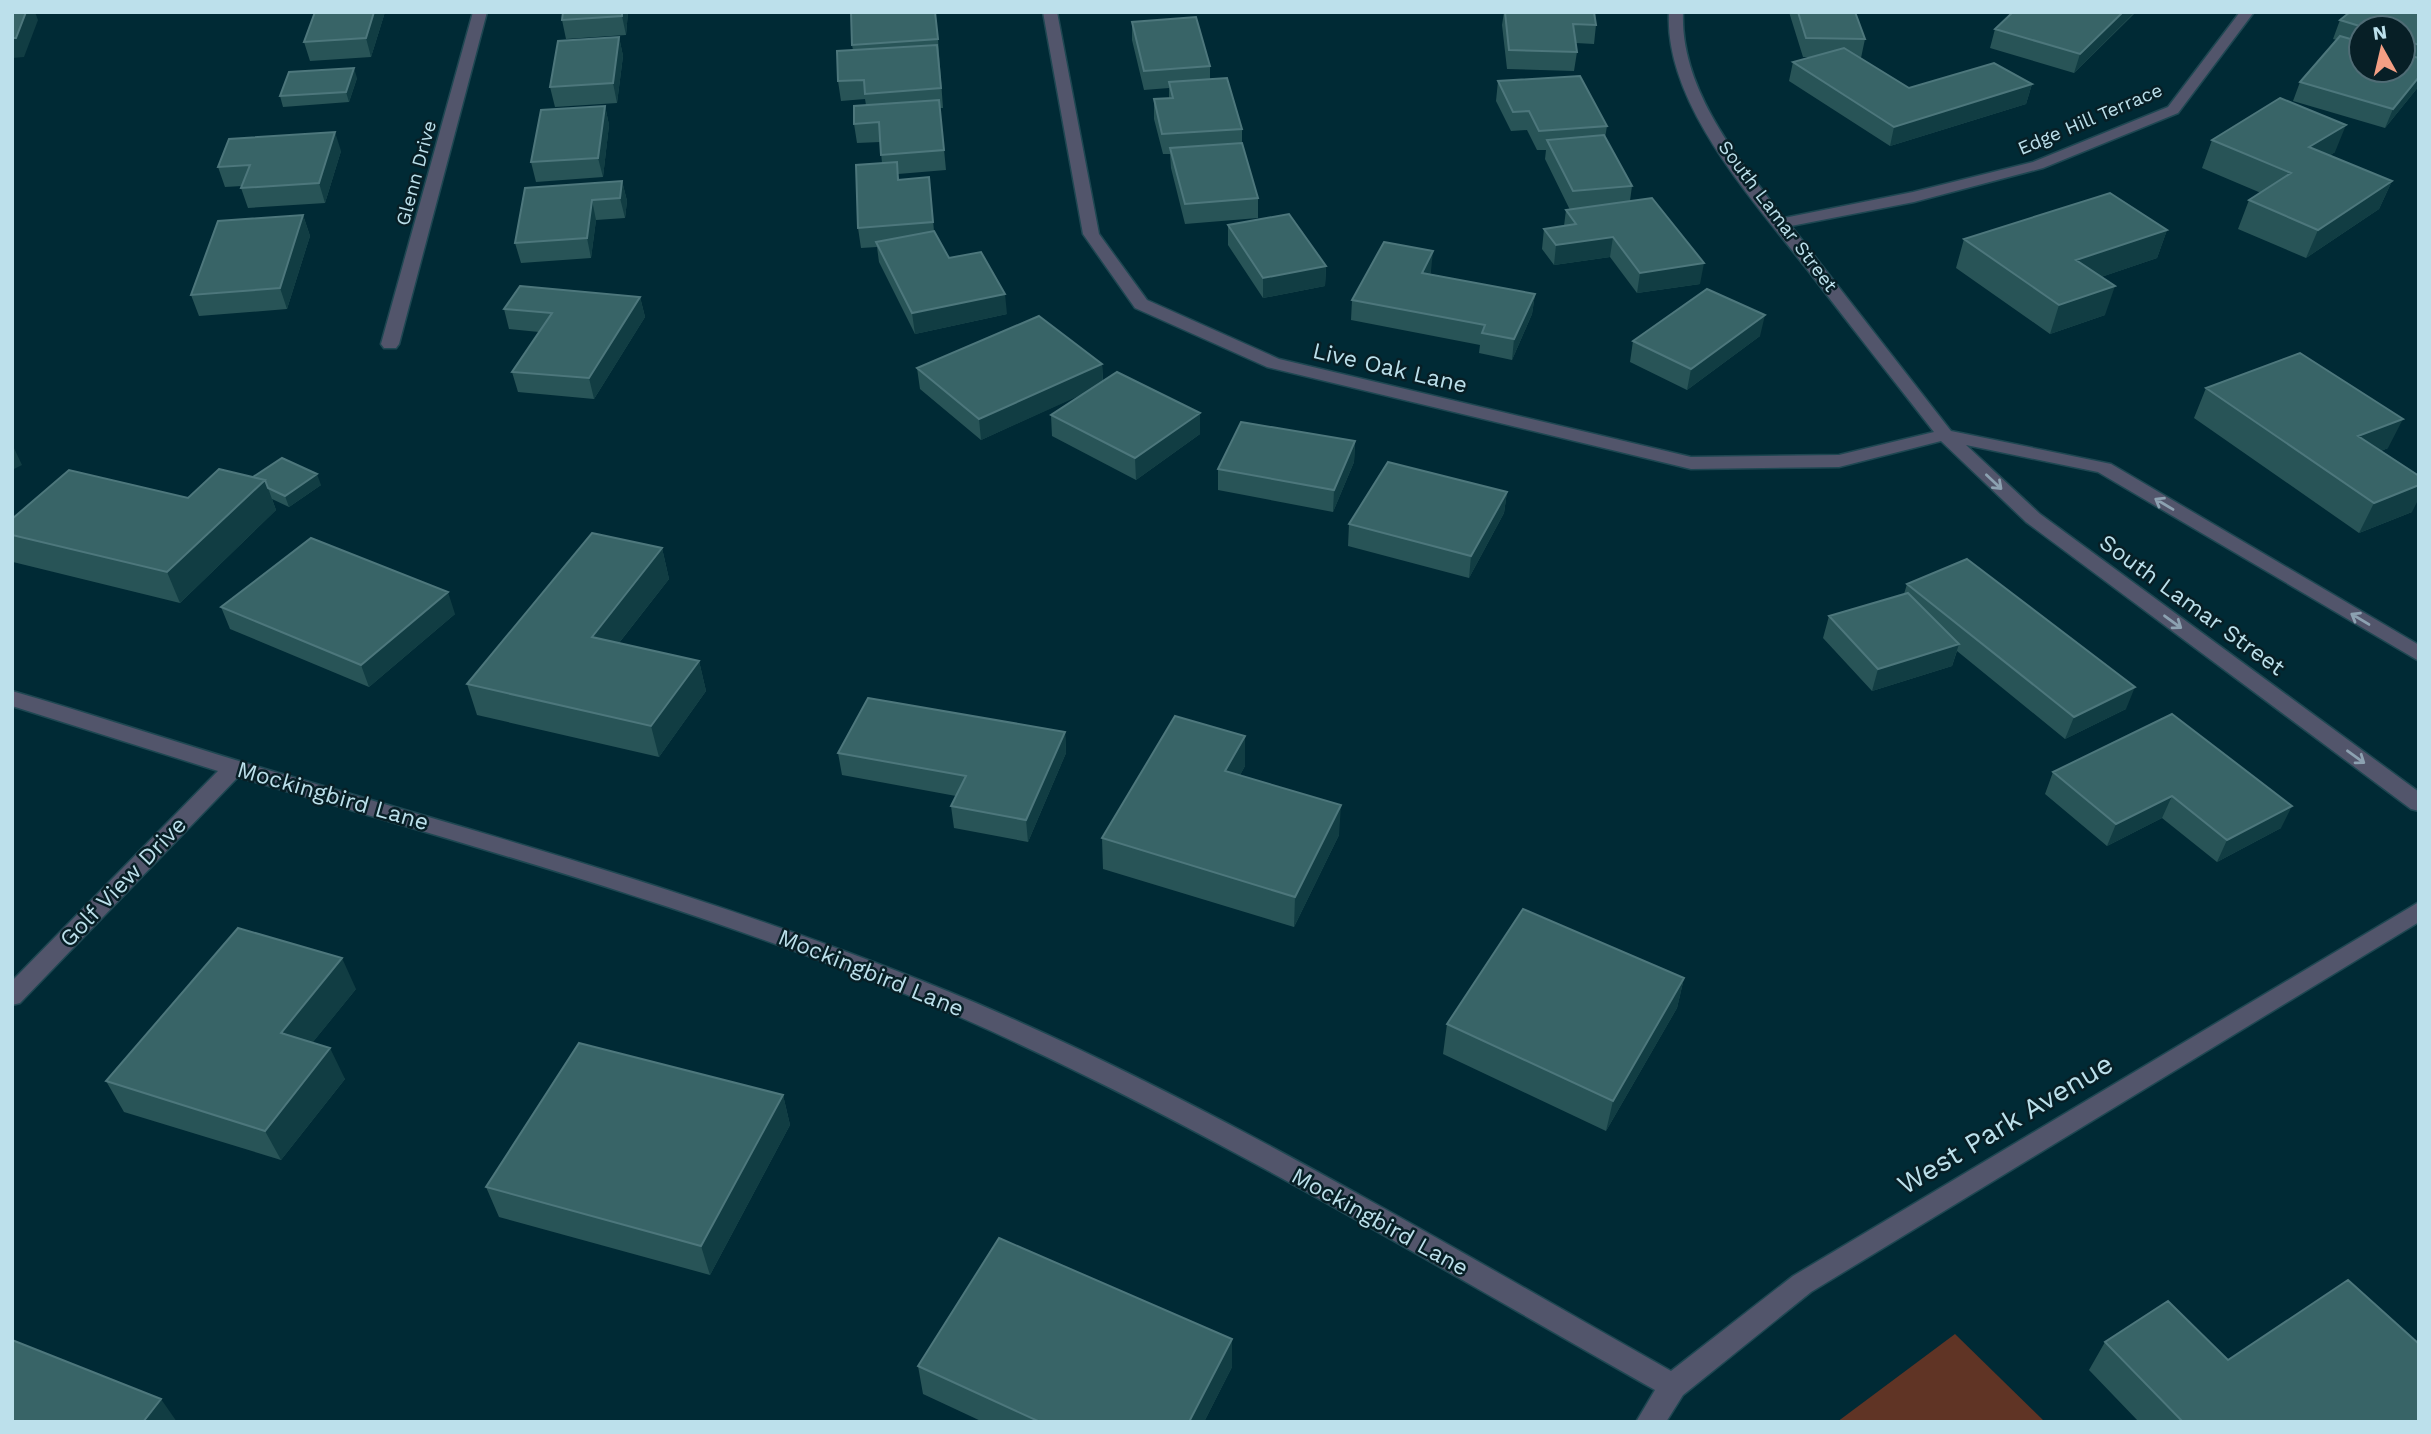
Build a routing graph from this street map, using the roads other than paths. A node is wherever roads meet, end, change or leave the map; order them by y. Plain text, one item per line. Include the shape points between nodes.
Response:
1 (480, 12) edge
2 (1050, 12) edge
3 (1676, 12) edge
4 (2247, 12) edge
5 (1783, 223) junction
6 (390, 344) dead end
7 (1945, 435) junction
8 (2419, 654) edge
9 (12, 698) edge
10 (234, 768) junction
11 (2419, 803) edge
12 (2419, 911) edge
13 (12, 996) edge
14 (1672, 1386) junction
15 (1650, 1422) edge

1 - 6 street, Glenn Drive
2 - 7 street, Live Oak Lane via 1091,234 1141,304 1273,363 1691,463 1839,461
3 - 5 street, South Lamar Street via 1675,34 1691,87 1748,182
4 - 5 street, Edge Hill Terrace via 2173,110 2038,164 1914,197
5 - 7 street, South Lamar Street
8 -> 7 street via 2104,468
7 -> 11 street, South Lamar Street via 2033,518
9 - 10 street, Mockingbird Lane
10 - 13 street, Golf View Drive
10 - 14 street, Mockingbird Lane via 592,872 790,939 970,1012 1181,1111
12 - 14 street, West Park Avenue via 1802,1284
14 - 15 street, West Park Avenue

